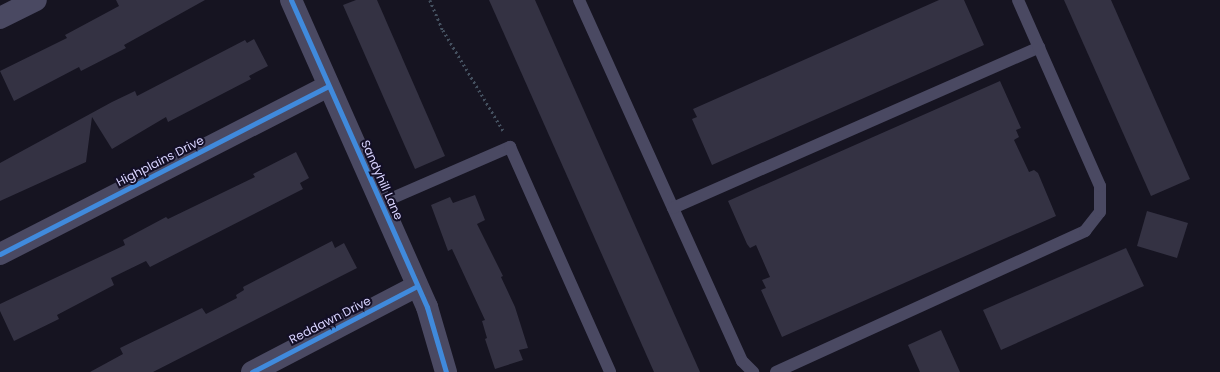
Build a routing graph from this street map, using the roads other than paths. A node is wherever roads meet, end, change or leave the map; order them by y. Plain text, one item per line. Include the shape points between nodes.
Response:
1 (36, 0) edge
2 (291, 0) edge
3 (579, 0) edge
4 (1018, 0) edge
5 (0, 18) edge
6 (1039, 48) junction
7 (329, 86) junction
8 (381, 203) junction
9 (672, 208) junction
10 (0, 254) edge
11 (417, 286) junction
12 (252, 372) edge
13 (446, 372) edge
14 (610, 372) edge
15 (753, 372) edge
16 (776, 372) edge

1 - 5 street
2 - 7 street, Sandyhill Lane
3 - 9 lane
4 - 6 lane
6 - 9 lane
6 - 16 lane via 1100,186 1100,212 1085,231
7 - 8 street, Sandyhill Lane
7 - 10 street, Highplains Drive
8 - 11 street, Sandyhill Lane
8 - 14 lane via 510,147
9 - 15 lane via 742,361
11 - 12 street, Reddawn Drive
11 - 13 street, Sandyhill Lane via 435,331

